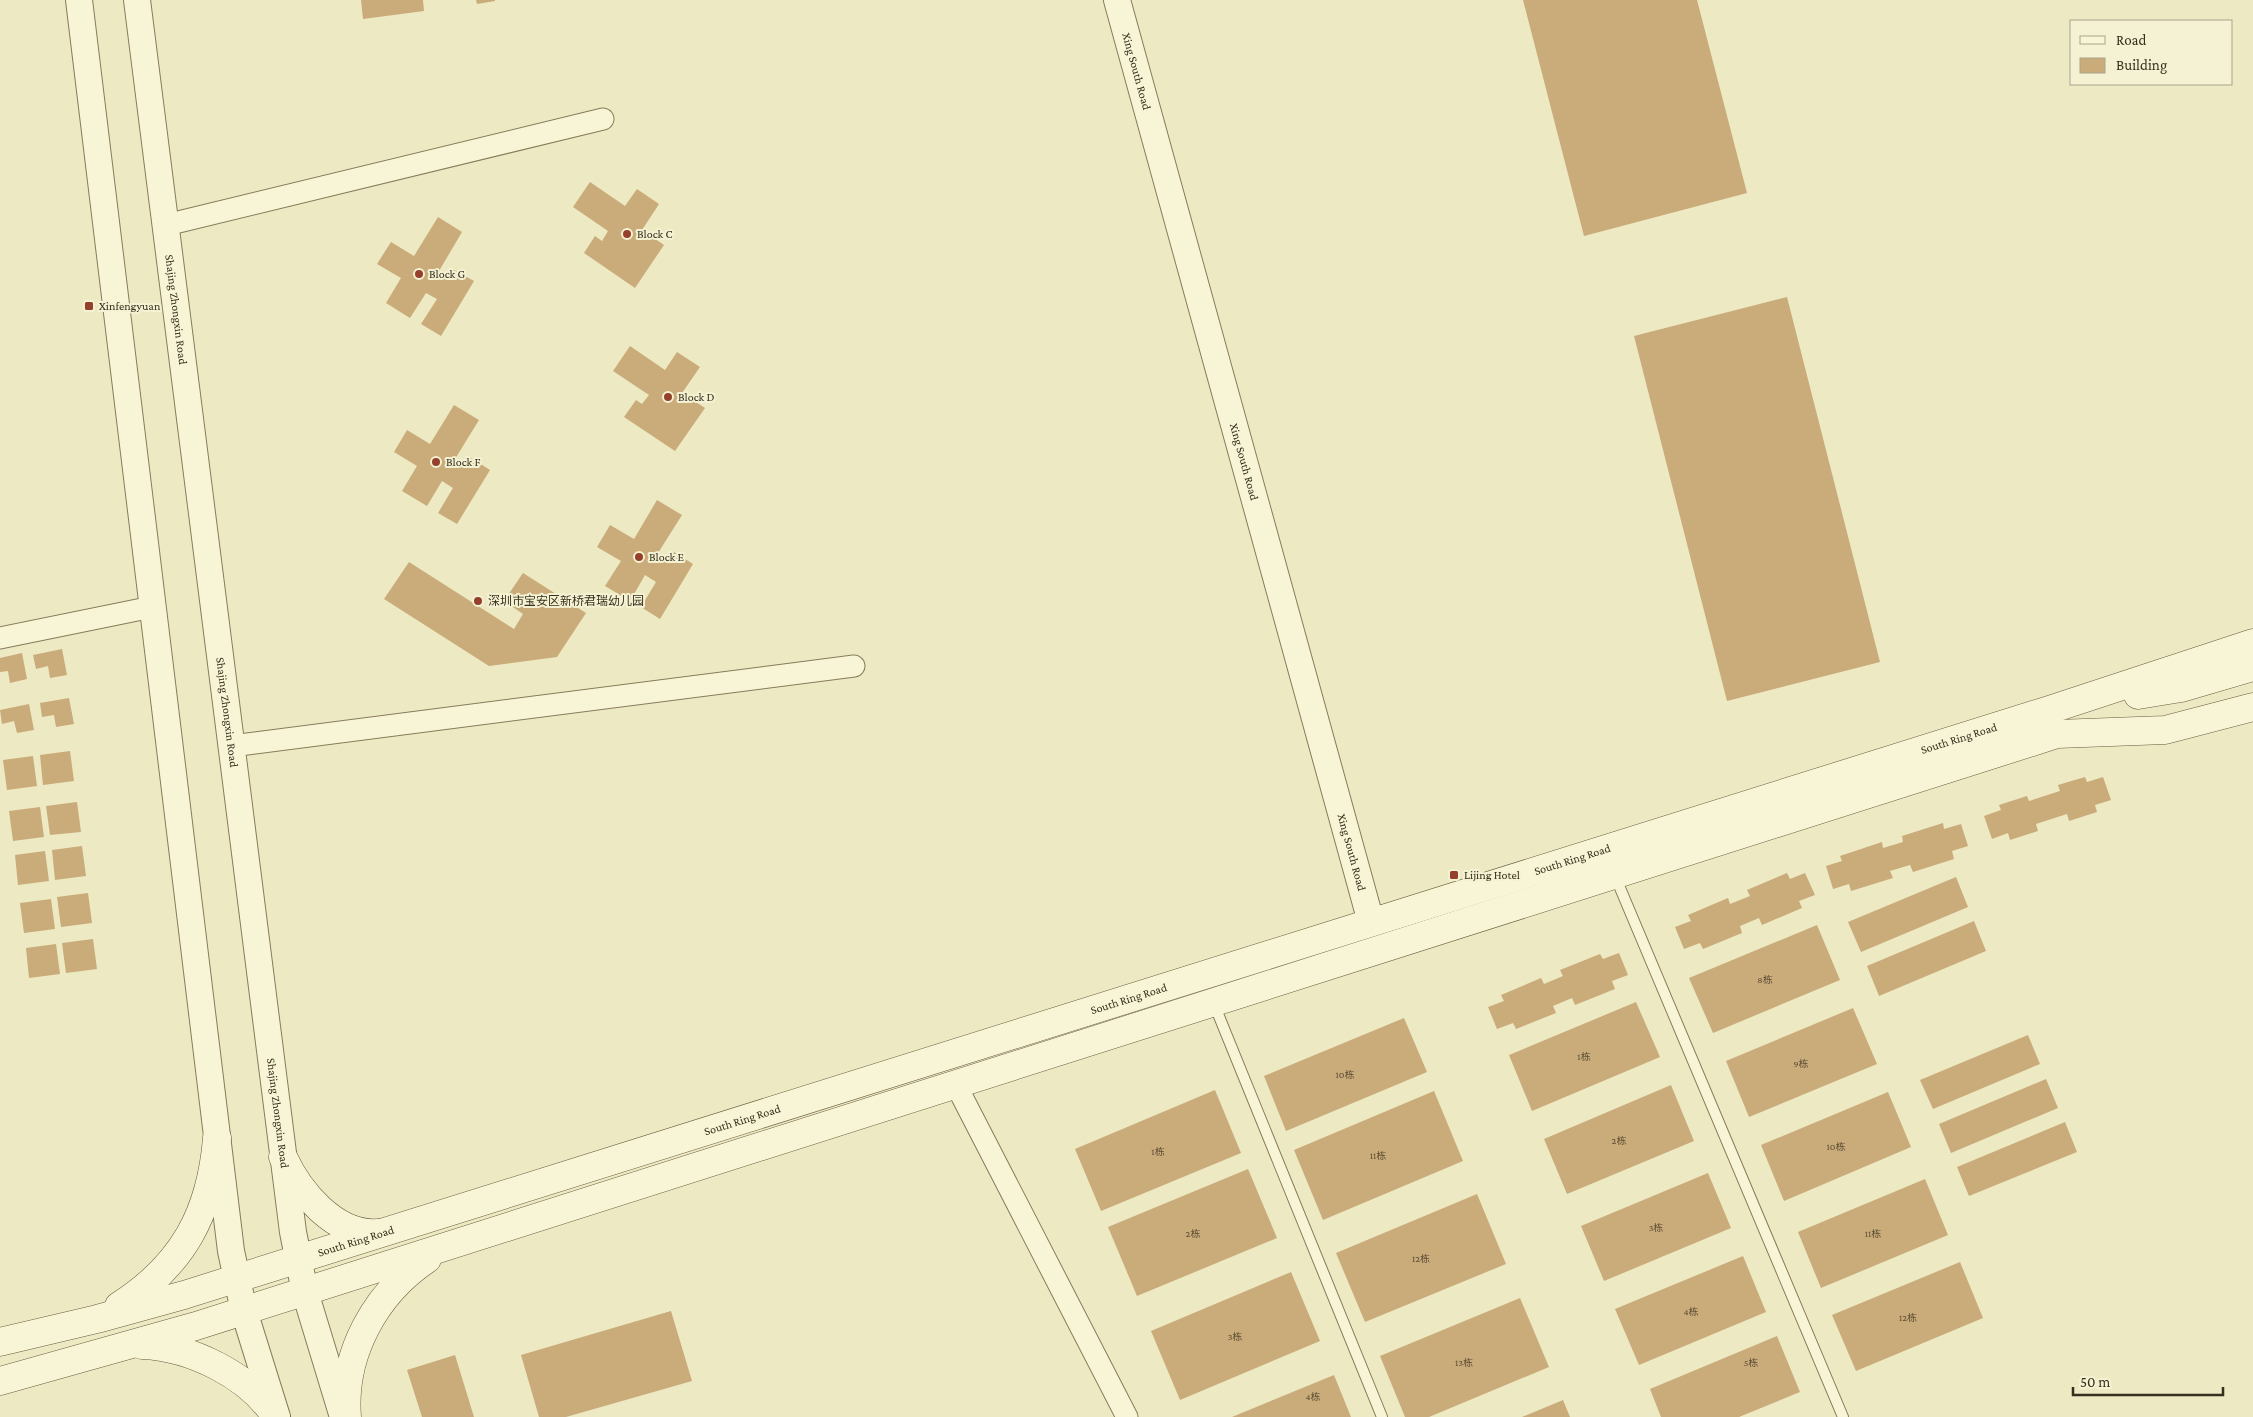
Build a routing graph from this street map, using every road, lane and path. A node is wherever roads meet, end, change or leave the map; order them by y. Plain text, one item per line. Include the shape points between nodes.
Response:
1 (78, 0) edge
2 (137, 0) edge
3 (1118, 0) edge
4 (603, 119) dead end
5 (166, 225) junction
6 (152, 607) junction
7 (0, 638) edge
8 (2253, 643) edge
9 (854, 666) dead end
10 (2253, 667) edge
11 (2253, 689) edge
12 (2253, 707) edge
13 (2053, 722) junction
14 (231, 746) junction
15 (1614, 875) junction
16 (1371, 922) junction
17 (1214, 1003) junction
18 (956, 1085) junction
19 (217, 1138) junction
20 (283, 1157) junction
21 (382, 1233) junction
22 (450, 1246) junction
23 (297, 1259) junction
24 (236, 1278) junction
25 (304, 1292) junction
26 (244, 1311) junction
27 (97, 1319) junction
28 (3, 1342) edge
29 (133, 1344) junction
30 (6, 1379) edge
31 (277, 1417) edge
32 (345, 1417) edge
33 (1127, 1417) edge
34 (1382, 1417) edge
35 (1843, 1417) edge

1 - 6 street
2 - 5 street, Shajing Zhongxin Road
3 - 16 street, Xing South Road
4 - 5 street
5 - 14 street, Shajing Zhongxin Road
6 - 7 street
6 - 19 street
8 - 13 main road, South Ring Road
9 - 14 street
10 - 13 main road
11 - 13 main road via 2217,700 2092,725
12 - 13 main road, South Ring Road via 2165,730
13 - 15 main road, South Ring Road
13 - 16 main road, South Ring Road
14 - 20 street, Shajing Zhongxin Road
15 - 17 main road, South Ring Road
15 - 35 lane
16 - 21 main road, South Ring Road
17 - 18 main road, South Ring Road
17 - 34 lane
18 - 22 main road, South Ring Road
18 - 33 street
19 - 24 street
19 - 27 main road via 208,1193 189,1239 153,1282
20 - 21 main road via 302,1190 331,1217 357,1230
20 - 23 street, Shajing Zhongxin Road
21 - 23 main road, South Ring Road
22 - 25 main road, South Ring Road
22 - 32 main road via 409,1273 373,1313 359,1341 349,1375
23 - 24 main road, South Ring Road
23 - 25 street, Shajing Zhongxin Road
24 - 26 street
24 - 27 main road, South Ring Road
25 - 26 main road, South Ring Road
25 - 32 street, Shajing Zhongxin Road
26 - 29 main road, South Ring Road
26 - 31 street
27 - 28 main road, South Ring Road
28 - 30 main road via 18,1342 28,1356 26,1368
29 - 30 main road, South Ring Road
29 - 31 main road via 172,1350 209,1363 248,1388

